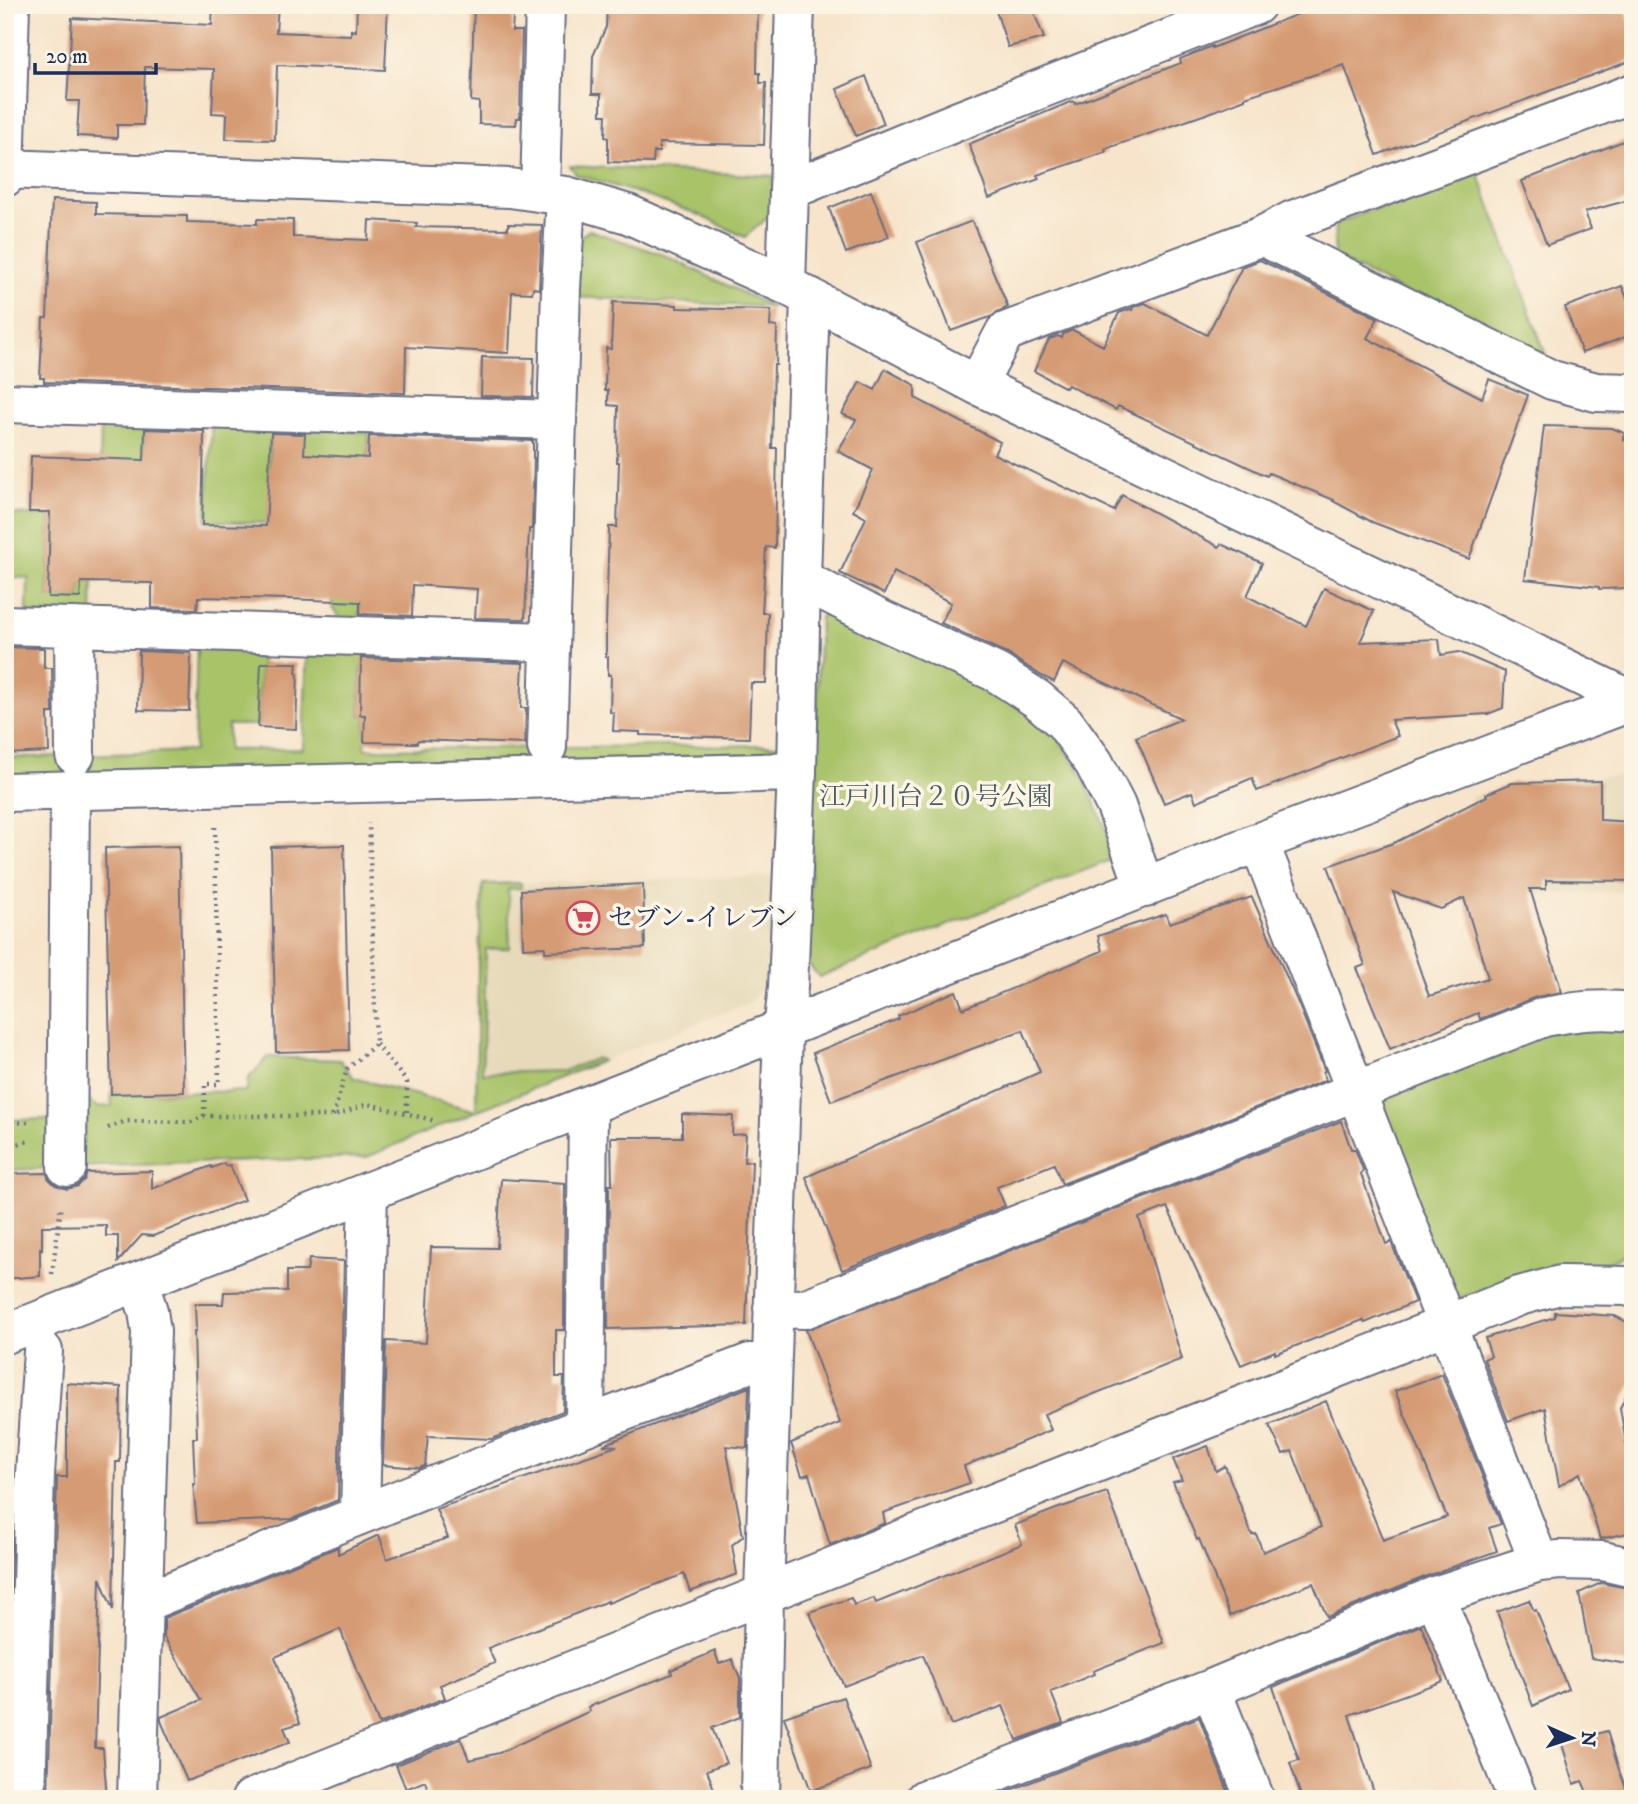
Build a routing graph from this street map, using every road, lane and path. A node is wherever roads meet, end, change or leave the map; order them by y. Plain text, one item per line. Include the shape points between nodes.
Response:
1 (10, 5) edge
2 (545, 5) edge
3 (795, 5) edge
4 (1256, 5) edge
5 (1633, 93) edge
6 (5, 169) edge
7 (5, 177) edge
8 (790, 190) junction
9 (553, 194) junction
10 (1262, 236) junction
11 (798, 291) junction
12 (977, 385) junction
13 (1633, 393) edge
14 (5, 403) edge
15 (557, 421) junction
16 (801, 579) junction
17 (5, 625) edge
18 (74, 626) junction
19 (550, 642) junction
20 (1633, 701) edge
21 (547, 747) dead end
22 (797, 772) junction
23 (72, 773) junction
24 (5, 792) edge
25 (369, 814) dead end
26 (215, 819) dead end
27 (1259, 842) junction
28 (1145, 888) junction
29 (1633, 1012) edge
30 (783, 1030) junction
31 (376, 1044) junction
32 (1355, 1091) junction
33 (588, 1106) junction
34 (407, 1114) junction
35 (204, 1116) junction
36 (333, 1116) junction
37 (446, 1124) dead end
38 (66, 1152) junction
39 (368, 1192) junction
40 (139, 1283) junction
41 (1631, 1284) edge
42 (50, 1286) dead end
43 (774, 1308) junction
44 (1447, 1325) junction
45 (5, 1334) edge
46 (43, 1351) dead end
47 (772, 1363) junction
48 (585, 1426) junction
49 (360, 1514) junction
50 (1539, 1562) junction
51 (1633, 1569) edge
52 (764, 1594) junction
53 (1435, 1595) junction
54 (143, 1603) junction
55 (1211, 1689) junction
56 (989, 1788) edge
57 (26, 1799) edge
58 (137, 1799) edge
59 (251, 1799) edge
60 (760, 1799) edge
61 (925, 1799) edge
62 (1255, 1799) edge
63 (1518, 1799) edge

1 - 6 street
2 - 9 street
3 - 8 street
4 - 8 street
5 - 10 street via 1293,219
6 - 7 street
6 - 9 street via 474,186
8 - 11 street
9 - 11 street via 628,214
9 - 15 street
10 - 12 street via 1005,332
10 - 13 street via 1552,380 1596,392
11 - 12 street
11 - 16 street
12 - 20 street
14 - 15 street
15 - 19 street
16 - 22 street
16 - 28 street via 996,673 1064,722 1094,763 1116,806
17 - 18 street
18 - 19 street
18 - 23 street
19 - 21 street
20 - 27 street
22 - 23 street
22 - 30 street
23 - 24 street
23 - 38 street
25 - 31 path
26 - 35 path via 219,1084 205,1084
27 - 28 street
27 - 32 street
28 - 30 street
29 - 32 street via 1580,1010 1544,1017
30 - 33 street
30 - 43 street
31 - 34 path via 407,1082
31 - 36 path via 347,1069
32 - 43 street via 804,1309
32 - 44 street
33 - 39 street
33 - 48 street
34 - 36 path via 368,1104
34 - 37 path
35 - 36 path
35 - 38 path via 191,1122 126,1121
38 - 42 path
39 - 40 street
39 - 49 street
40 - 45 street
40 - 54 street via 151,1331
41 - 44 street via 1560,1285 1518,1296
43 - 47 street
44 - 50 street
44 - 52 street
46 - 57 street
47 - 48 street via 750,1363
47 - 52 street
48 - 49 street
49 - 54 street
50 - 51 street via 1603,1561
50 - 53 street
52 - 59 street
52 - 60 street
53 - 55 street
53 - 63 street
54 - 58 street
55 - 56 street
55 - 62 street
56 - 61 street

